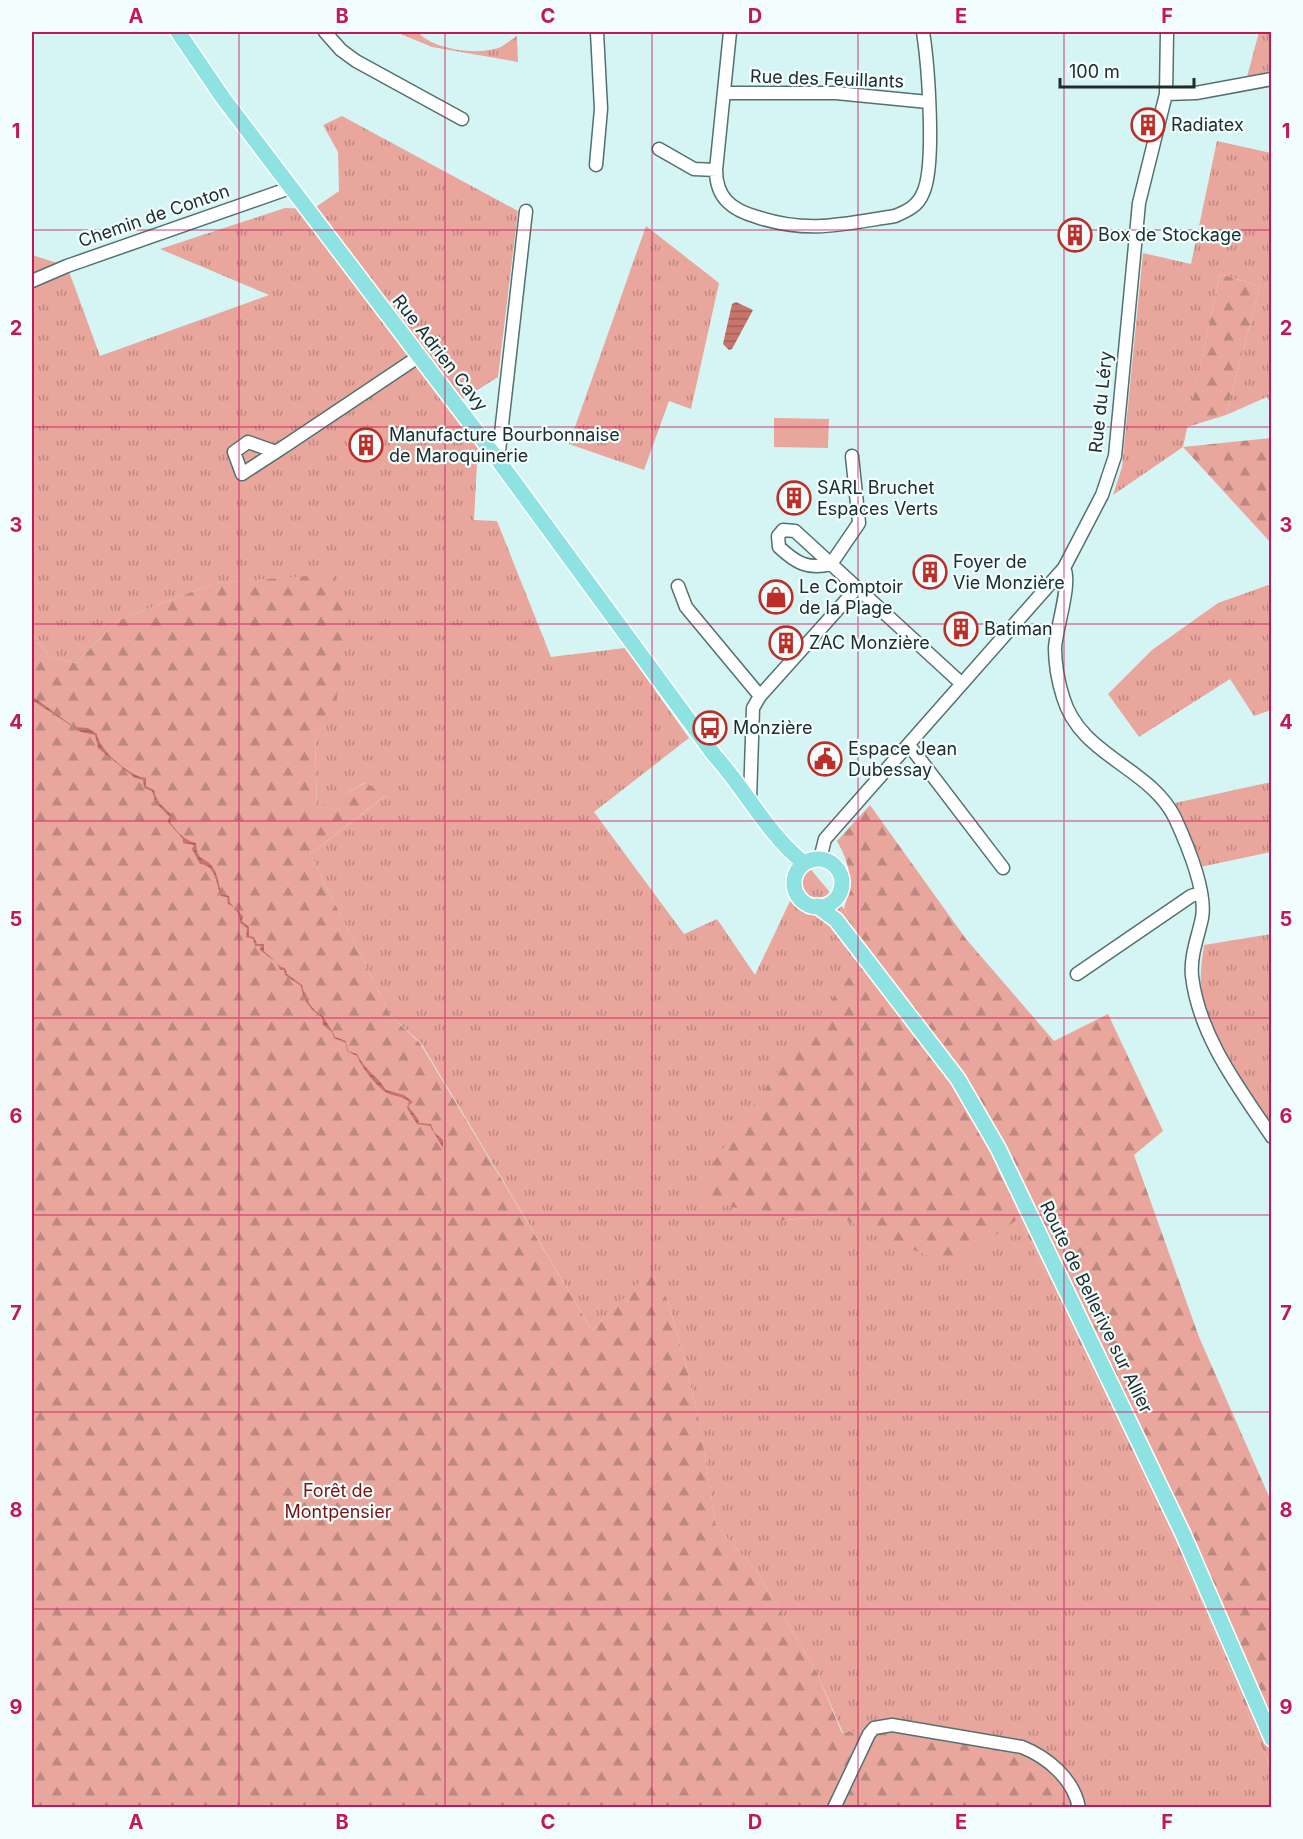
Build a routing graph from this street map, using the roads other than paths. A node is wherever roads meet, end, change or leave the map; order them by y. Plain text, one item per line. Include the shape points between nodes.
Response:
1 (178, 32) edge
2 (325, 32) edge
3 (597, 32) edge
4 (729, 32) edge
5 (923, 32) edge
6 (1167, 32) edge
7 (1272, 79) edge
8 (724, 93) junction
9 (1166, 94) junction
10 (928, 102) junction
11 (462, 119) dead end
12 (659, 150) dead end
13 (596, 165) dead end
14 (716, 170) junction
15 (290, 188) junction
16 (526, 211) dead end
17 (32, 281) edge
18 (418, 357) junction
19 (276, 452) dead end
20 (852, 456) dead end
21 (498, 460) junction
22 (1064, 568) junction
23 (678, 586) dead end
24 (857, 588) junction
25 (962, 684) junction
26 (760, 696) junction
27 (909, 745) junction
28 (715, 756) junction
29 (750, 770) junction
30 (735, 778) junction
31 (750, 799) junction
32 (820, 859) junction
33 (804, 863) junction
34 (1003, 868) dead end
35 (795, 876) junction
36 (1200, 892) junction
37 (833, 901) junction
38 (817, 906) junction
39 (836, 920) junction
40 (1077, 974) dead end
41 (1272, 1137) edge
42 (1272, 1739) edge
43 (834, 1808) edge
44 (1079, 1808) edge

1 - 15 main road, Rue Adrien Cavy
2 - 11 street via 356,61
3 - 13 street via 601,108
4 - 8 street
5 - 10 street
6 - 9 street, Rue du Léry
7 - 9 street via 1196,93
8 - 10 street, Rue des Feuillants via 836,93
8 - 14 street
9 - 22 street, Rue du Léry via 1139,203 1115,456 1102,495
10 - 14 street via 924,192 914,206 895,216 821,227 779,224 732,208 719,190
12 - 14 street via 694,169
15 - 17 street, Chemin de Conton
15 - 18 main road, Rue Adrien Cavy
16 - 21 street
18 - 19 street
18 - 21 main road, Rue Adrien Cavy
20 - 24 street via 859,523 831,564
21 - 28 main road, Rue Adrien Cavy
22 - 25 street, Rue du Léry
22 - 36 street via 1065,589 1055,651 1063,698 1071,718 1083,735 1169,808
23 - 26 street via 686,607
24 - 25 street
24 - 26 street
25 - 27 street, Rue du Léry
26 - 29 street via 753,708
27 - 32 street, Rue du Léry via 825,839
27 - 34 street
28 - 30 main road, Rue Adrien Cavy
28 - 35 main road, Rue Adrien Cavy
29 - 30 street
29 - 31 street
30 - 31 main road, Rue Adrien Cavy
31 - 33 main road, Rue Adrien Cavy via 786,849
32 - 33 main road
32 - 37 main road via 839,872 841,887
33 - 35 main road
35 - 38 main road via 798,895
36 - 40 street
36 - 41 street via 1202,916 1192,974 1198,1006 1229,1072
37 - 38 main road
37 - 39 main road, Route de Bellerive sur Allier
38 - 39 main road, Route de Bellerive sur Allier
39 - 42 main road, Route de Bellerive sur Allier via 958,1079 998,1148 1183,1534
43 - 44 street via 869,1734 874,1728 892,1725 1022,1747 1038,1754 1057,1769

